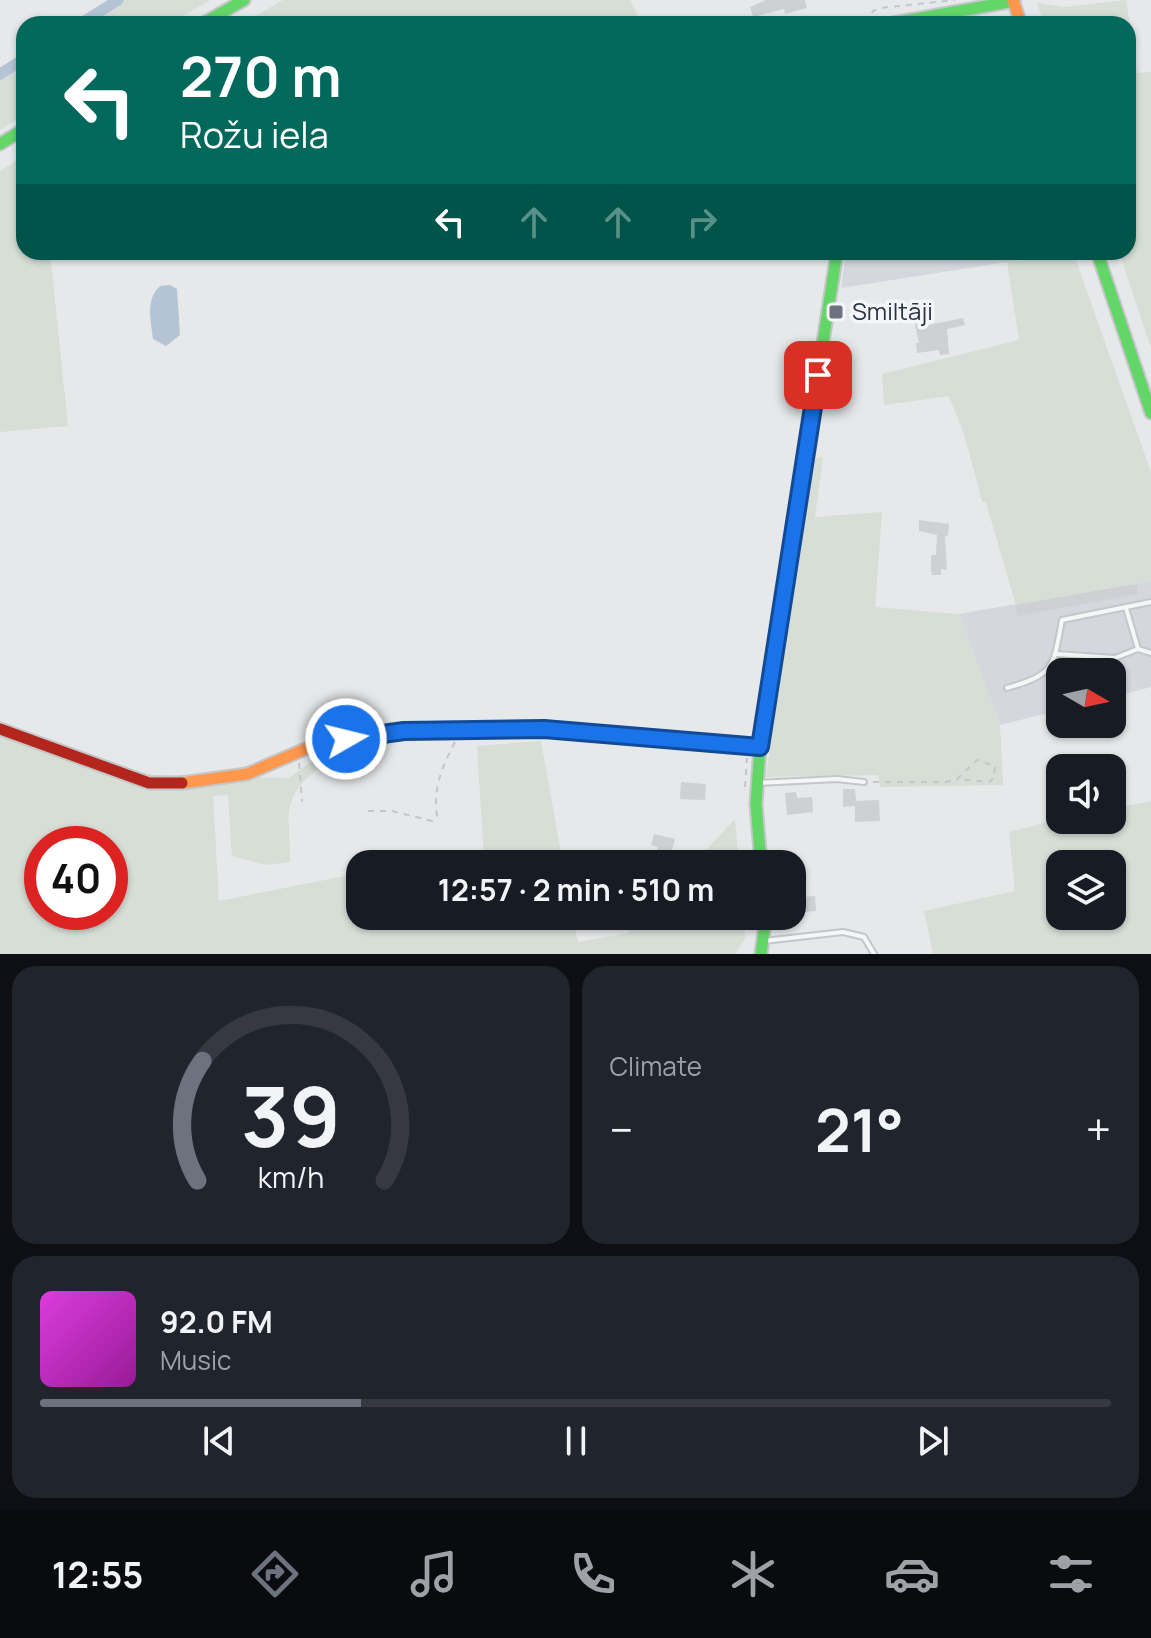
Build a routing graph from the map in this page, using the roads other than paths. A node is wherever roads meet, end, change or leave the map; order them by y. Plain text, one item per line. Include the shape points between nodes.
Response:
1 (244, 0) edge
2 (1013, 0) edge
3 (216, 16) edge
4 (930, 16) edge
5 (836, 260) edge
6 (1100, 260) edge
7 (1151, 413) edge
8 (1151, 602) edge
9 (1126, 608) junction
10 (1138, 649) junction
11 (1151, 653) edge
12 (1056, 654) junction
13 (1007, 688) dead end
14 (0, 729) edge
15 (760, 747) junction
16 (864, 782) road end
17 (755, 783) junction
18 (760, 850) edge
19 (765, 930) edge
20 (764, 941) junction
21 (761, 954) edge
22 (874, 954) edge

1 - 3 main road
2 - 4 main road
5 - 15 main road
6 - 7 main road
8 - 9 lane
9 - 10 lane
9 - 12 lane via 1062,620
10 - 11 lane
10 - 12 lane via 1115,658
12 - 13 lane via 1040,678
14 - 15 main road via 149,783 169,785 247,774 317,744 404,731 544,729
15 - 17 main road
16 - 17 lane
17 - 18 main road
19 - 20 main road
20 - 21 main road
20 - 22 lane via 843,932 864,937

